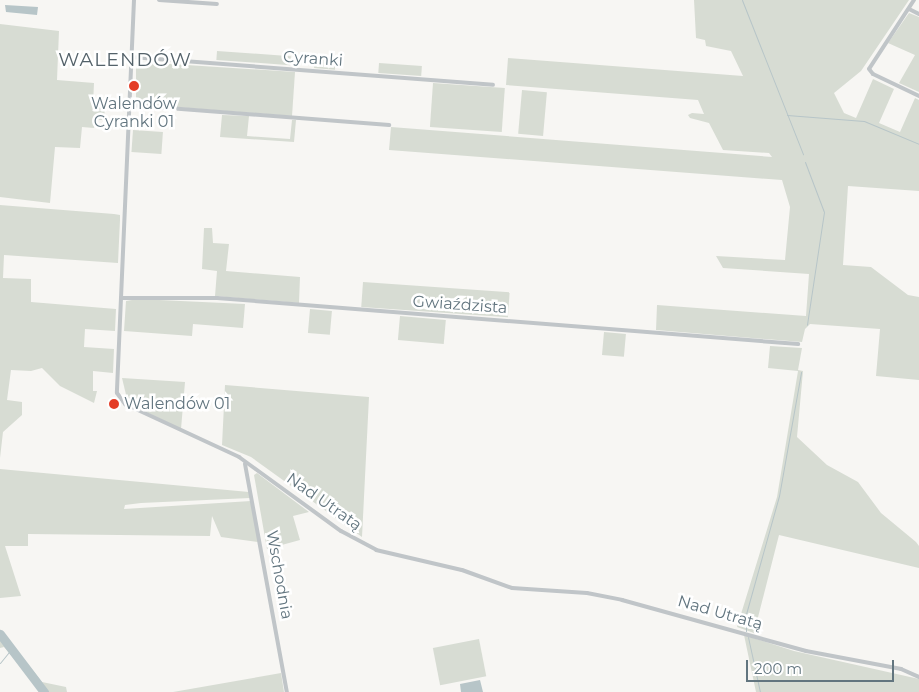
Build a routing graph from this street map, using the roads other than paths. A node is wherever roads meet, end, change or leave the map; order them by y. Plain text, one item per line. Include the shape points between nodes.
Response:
1 (134, 0) edge
2 (159, 0) edge
3 (914, 0) edge
4 (217, 4) dead end
5 (909, 8) junction
6 (919, 14) edge
7 (131, 57) junction
8 (493, 85) dead end
9 (919, 96) edge
10 (129, 105) junction
11 (389, 125) dead end
12 (121, 298) junction
13 (798, 344) dead end
14 (245, 464) junction
15 (919, 676) edge
16 (287, 692) edge

1 - 7 street, Nad Utratą
2 - 4 street
3 - 5 street
5 - 6 street
5 - 9 street via 868,69 872,74
7 - 8 street, Cyranki
7 - 10 street, Nad Utratą
10 - 11 street
10 - 12 street, Nad Utratą
12 - 13 street, Gwiaździsta via 217,298
12 - 14 street, Nad Utratą via 117,392 120,400 136,412 239,457
14 - 15 street, Nad Utratą via 342,531 376,550 462,570 512,588 587,593 622,600 806,652
14 - 16 street, Wschodnia

